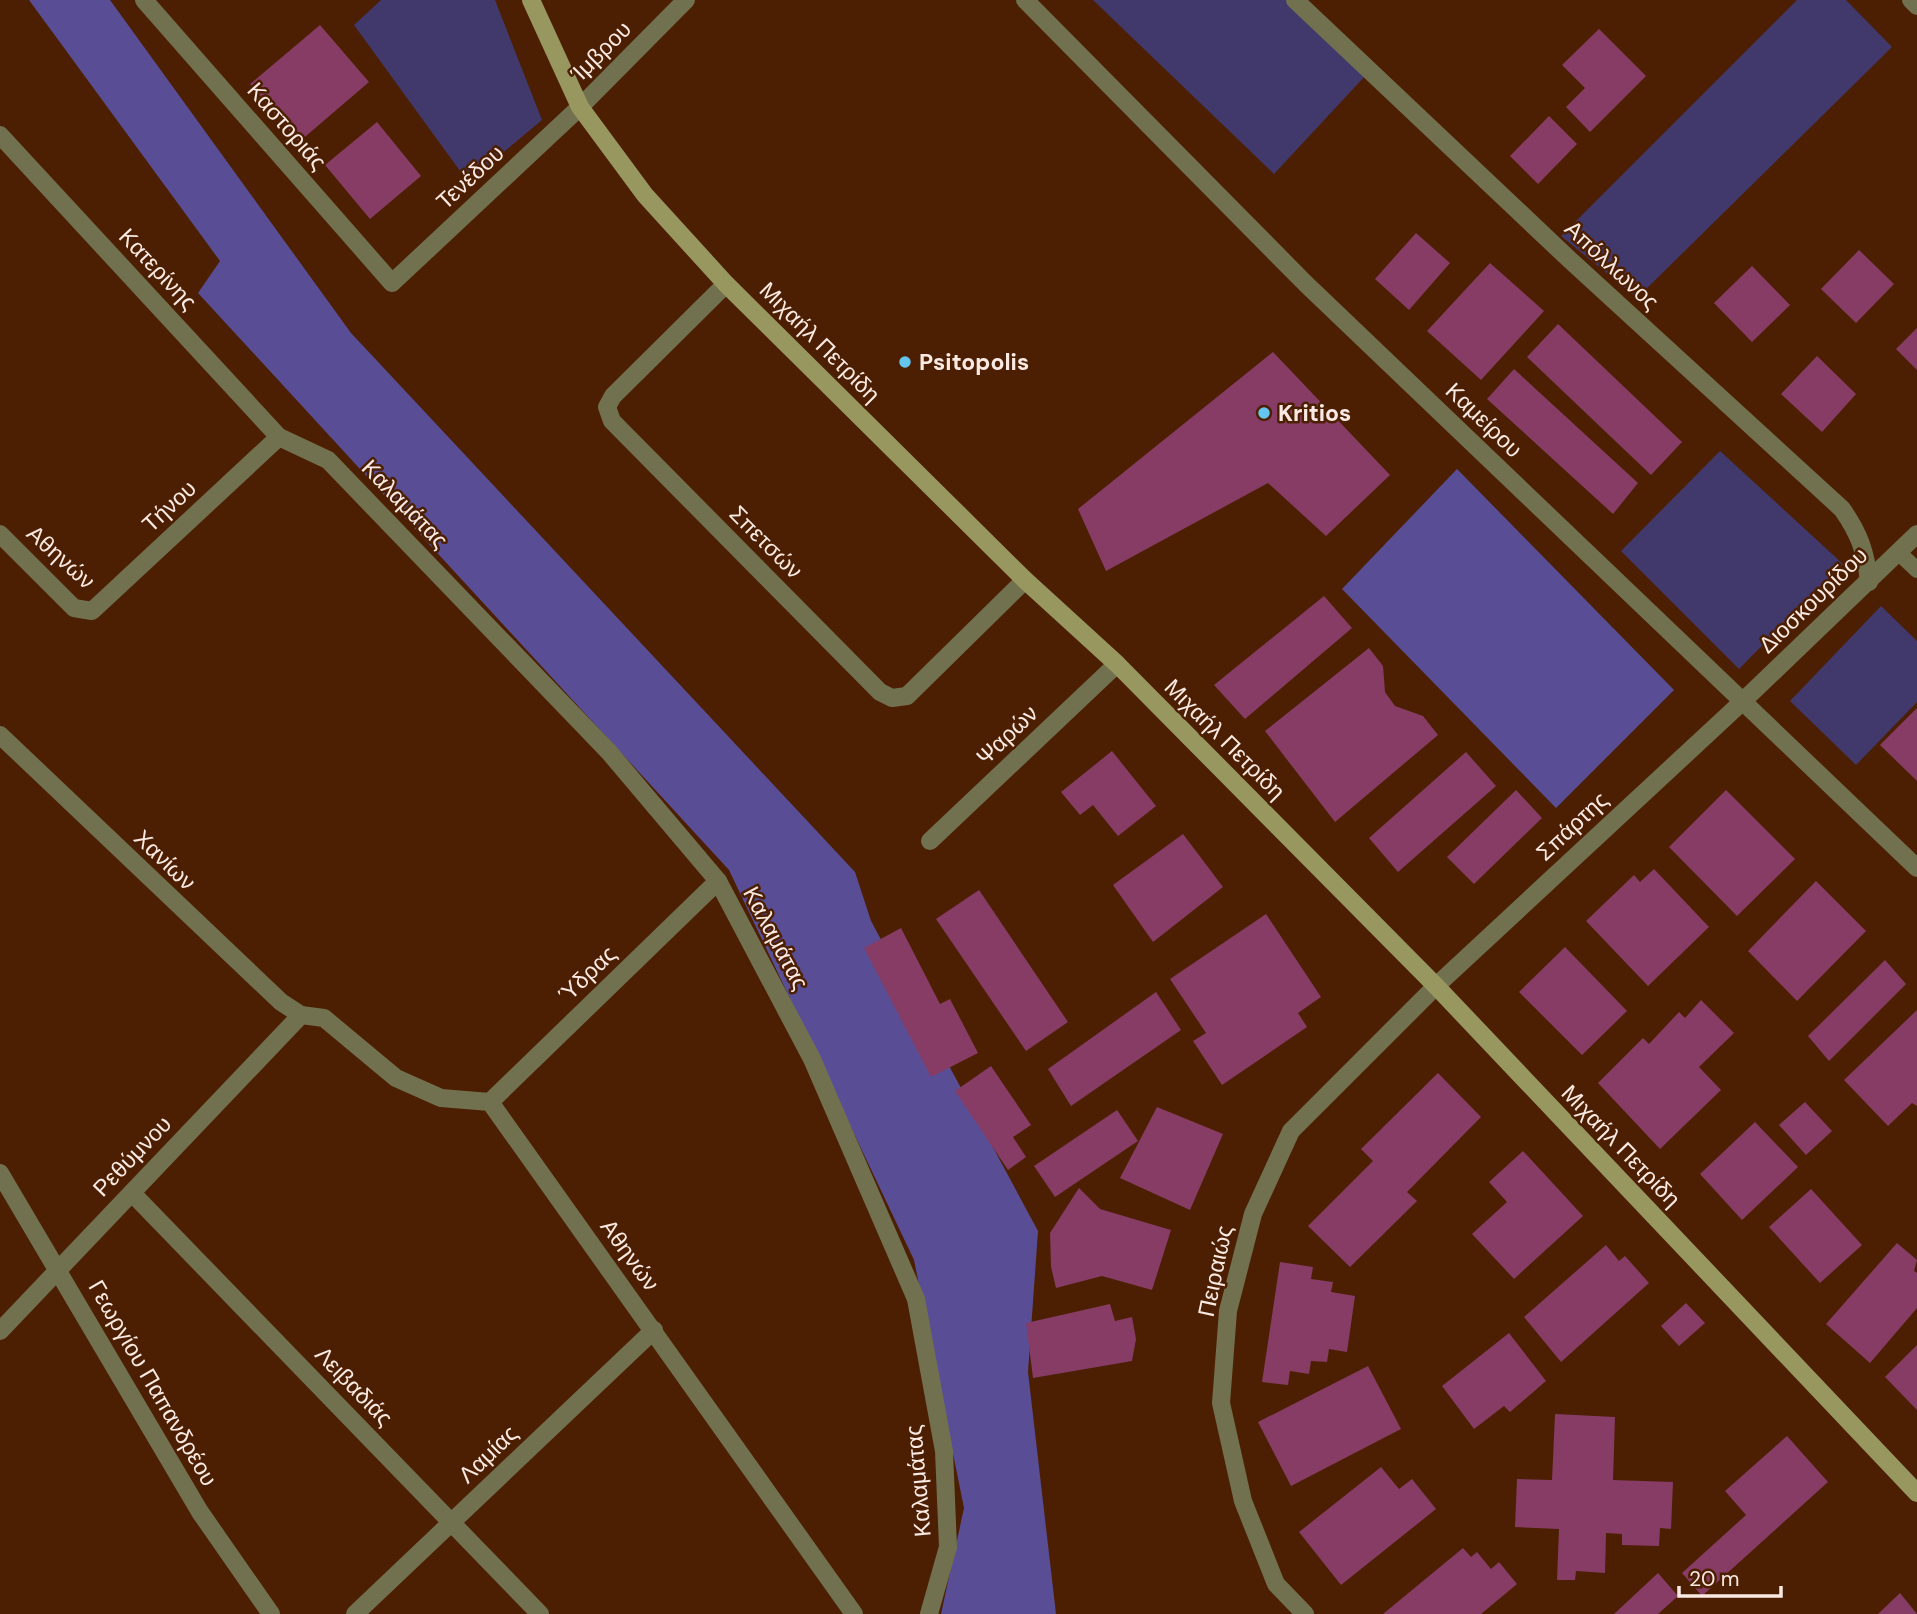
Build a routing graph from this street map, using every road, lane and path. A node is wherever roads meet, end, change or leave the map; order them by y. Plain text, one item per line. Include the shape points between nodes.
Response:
1 (144, 0) edge
2 (531, 0) edge
3 (686, 0) edge
4 (1025, 0) edge
5 (1294, 0) edge
6 (1911, 0) edge
7 (1917, 6) edge
8 (580, 107) junction
9 (0, 135) edge
10 (392, 283) joint
11 (726, 284) junction
12 (279, 437) junction
13 (0, 534) edge
14 (1917, 534) edge
15 (1898, 552) junction
16 (1917, 570) edge
17 (1025, 580) junction
18 (1869, 582) junction
19 (92, 611) joint
20 (1116, 664) junction
21 (1742, 702) junction
22 (0, 735) edge
23 (930, 841) dead end
24 (1917, 867) edge
25 (718, 881) junction
26 (1436, 986) junction
27 (300, 1015) junction
28 (490, 1102) junction
29 (0, 1173) edge
30 (132, 1193) junction
31 (58, 1270) junction
32 (654, 1330) junction
33 (0, 1331) edge
34 (1917, 1493) edge
35 (451, 1522) junction
36 (271, 1614) edge
37 (355, 1614) edge
38 (540, 1614) edge
39 (854, 1614) edge
40 (929, 1614) edge
41 (1305, 1614) edge

1 - 10 street, Καστοριάς
2 - 8 main road, Μιχαήλ Πετρίδη
3 - 8 street, Ίμβρου
4 - 21 street, Καμείρου via 1316,294
5 - 18 street, Απόλλωνος via 1842,509 1858,532
6 - 7 street
8 - 10 street, Τενέδου
8 - 11 main road, Μιχαήλ Πετρίδη via 645,195
9 - 12 street, Κατερίνης
11 - 17 main road, Μιχαήλ Πετρίδη
11 - 17 street, Σπετσών via 612,396 607,407 612,421 880,692 892,698 907,696
12 - 19 street, Τήνου
12 - 25 street, Καλαμάτας via 328,460 609,752
13 - 19 street, Αθηνών via 74,608
14 - 15 street, Διοσκουρίδου
15 - 16 lane
15 - 18 street, Διοσκουρίδου
17 - 20 main road, Μιχαήλ Πετρίδη
18 - 21 street, Διοσκουρίδου
20 - 23 street, Ψαρών
20 - 26 main road, Μιχαήλ Πετρίδη
21 - 24 street, Καμείρου
21 - 26 street, Σπάρτης
22 - 27 street, Χανίων via 265,990
25 - 28 street, Ύδρας
25 - 40 street, Καλαμάτας via 812,1059 916,1298 945,1465 948,1547
26 - 34 main road, Μιχαήλ Πετρίδη
26 - 41 street, Πειραιώς via 1291,1131 1253,1214 1228,1311 1221,1403 1243,1501 1276,1584
27 - 28 street via 324,1018 396,1078 441,1098
27 - 30 street, Ρεθύμνου
28 - 32 street, Αθηνών
29 - 31 street, Γεωργίου Παπανδρέου
30 - 31 street, Ρεθύμνου
30 - 35 street, Λειβαδιάς
31 - 33 street, Ρεθύμνου
31 - 36 street, Γεωργίου Παπανδρέου via 200,1512
32 - 35 street, Λαμίας
32 - 39 street, Αθηνών
35 - 37 street, Λαμίας
35 - 38 street, Λειβαδιάς

